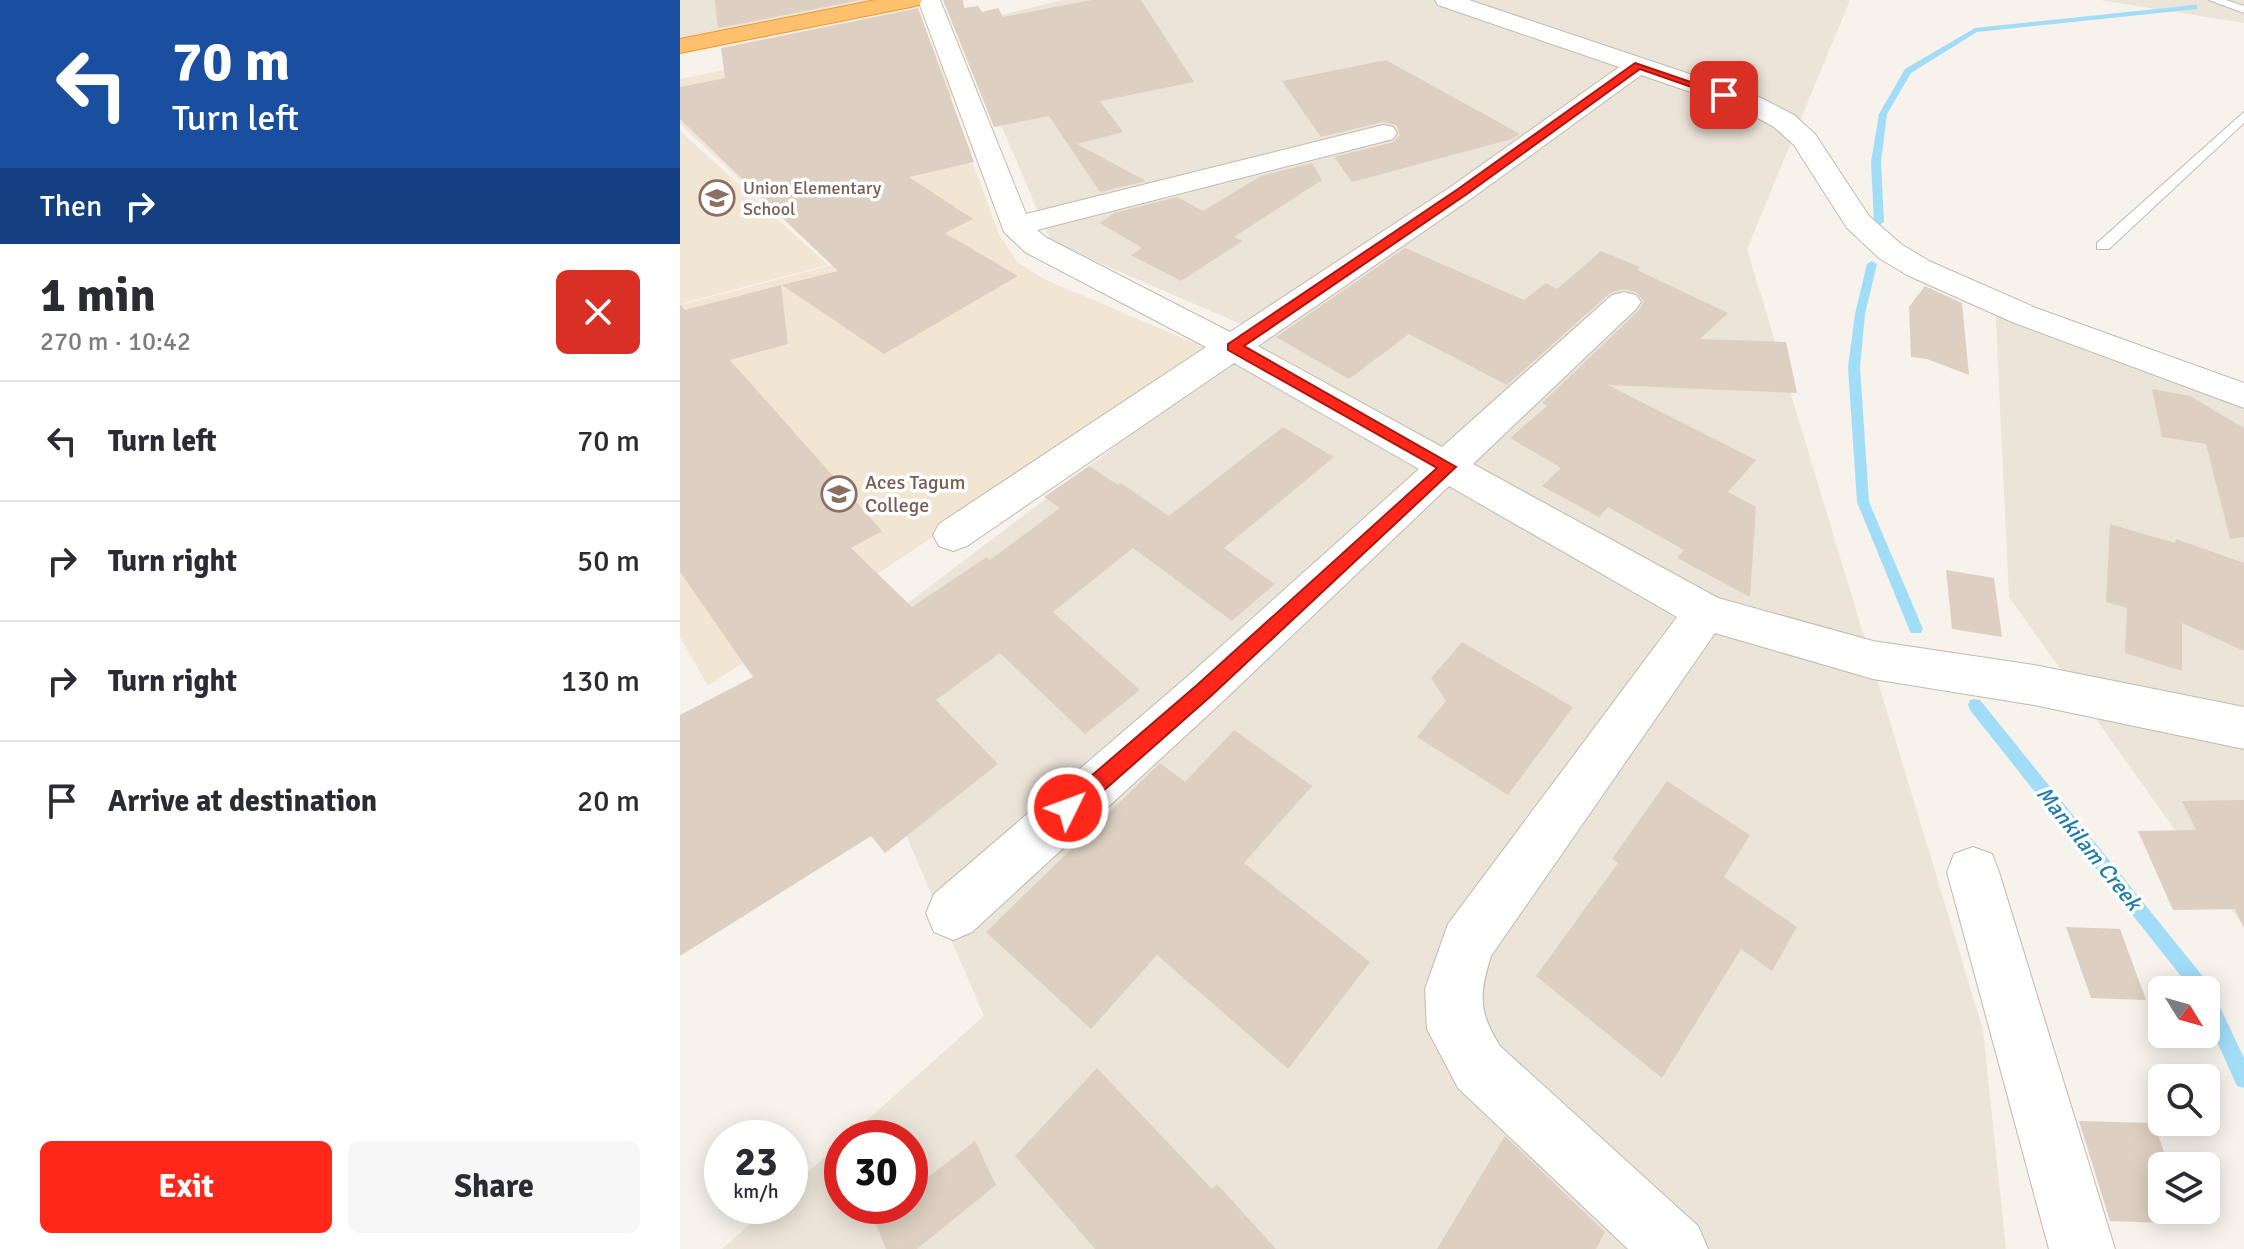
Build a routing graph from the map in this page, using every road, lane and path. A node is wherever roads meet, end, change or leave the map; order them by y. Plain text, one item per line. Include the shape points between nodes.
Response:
1 (911, 0) edge
2 (929, 0) edge
3 (1446, 0) edge
4 (2215, 0) edge
5 (2244, 10) edge
6 (680, 46) edge
7 (1638, 65) junction
8 (2244, 116) edge
9 (1383, 133) dead end
10 (1015, 226) junction
11 (2103, 246) dead end
12 (1624, 302) dead end
13 (1233, 347) junction
14 (2244, 396) edge
15 (1448, 467) junction
16 (953, 535) dead end
17 (1705, 612) junction
18 (2244, 728) edge
19 (1973, 872) dead end
20 (953, 913) dead end
21 (1675, 1249) edge
22 (2082, 1249) edge

1 - 6 highway
2 - 10 street
3 - 7 street
4 - 5 lane
7 - 13 street
7 - 14 street via 1752,104 1784,121 1805,140 1858,222 1918,268 2024,315
8 - 11 lane
9 - 10 street
10 - 13 street via 1036,245
12 - 15 street
13 - 15 street
13 - 16 street
15 - 17 street
15 - 20 street
17 - 18 street via 1873,660 2034,685
17 - 21 street via 1467,943 1453,989 1456,1029 1479,1067
19 - 22 street

